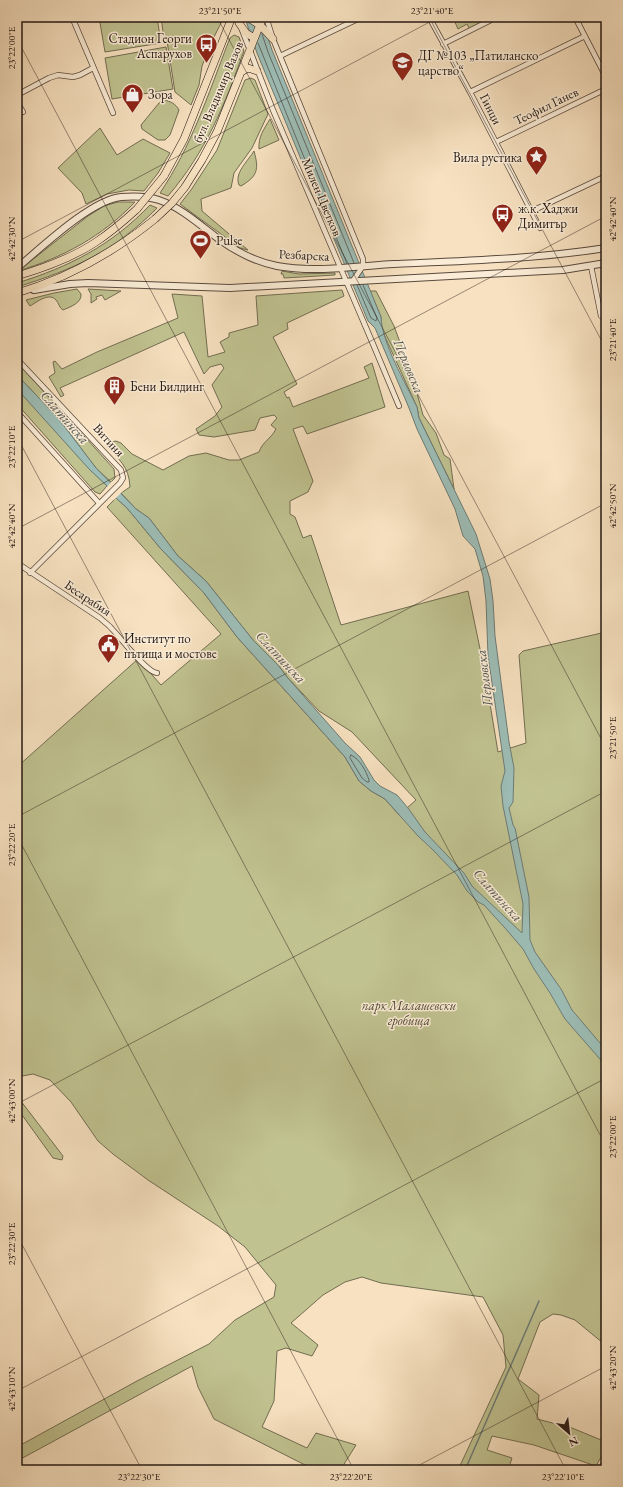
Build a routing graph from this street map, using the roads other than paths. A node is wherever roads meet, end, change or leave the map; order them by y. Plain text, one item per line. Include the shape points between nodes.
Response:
1 (72, 17) edge
2 (232, 17) edge
3 (247, 17) edge
4 (263, 17) edge
5 (266, 17) edge
6 (362, 17) edge
7 (429, 17) edge
8 (497, 17) edge
9 (575, 17) edge
10 (238, 20) edge
11 (260, 25) junction
12 (585, 36) junction
13 (254, 38) junction
14 (273, 39) junction
15 (443, 44) junction
16 (249, 51) junction
17 (280, 56) junction
18 (93, 68) junction
19 (257, 71) junction
20 (241, 72) junction
21 (606, 77) edge
22 (606, 89) edge
23 (470, 92) junction
24 (17, 95) edge
25 (17, 102) edge
26 (23, 112) dead end
27 (113, 113) dead end
28 (496, 142) junction
29 (606, 176) edge
30 (532, 211) junction
31 (540, 228) dead end
32 (606, 248) edge
33 (606, 263) edge
34 (363, 266) junction
35 (591, 266) junction
36 (17, 268) edge
37 (340, 268) junction
38 (17, 276) edge
39 (349, 282) junction
40 (18, 293) edge
41 (601, 316) dead end
42 (17, 359) edge
43 (399, 406) dead end
44 (17, 412) edge
45 (99, 503) junction
46 (17, 563) edge
47 (30, 573) junction
48 (157, 673) dead end
49 (606, 1462) edge
50 (601, 1470) edge

1 - 18 street
2 - 38 main road, бул. Владимир Вазов, bridge via 184,139 164,176 150,194 137,209 96,242 70,257
3 - 11 main road
4 - 11 main road, бул. Владимир Вазов
5 - 14 street, Милен Цветков
6 - 17 street
7 - 15 street, Гинци
8 - 15 street
9 - 12 street
10 - 13 main road via 246,33
10 - 16 street, Милен Цветков
11 - 13 main road, бул. Владимир Вазов
11 - 14 main road
12 - 21 street
12 - 23 street
13 - 16 main road, бул. Владимир Вазов
14 - 17 street, Милен Цветков
15 - 23 street, Гинци
16 - 19 street, Милен Цветков
16 - 20 main road, бул. Владимир Вазов
17 - 34 street, Милен Цветков via 363,259
18 - 24 street via 73,77 58,75 49,78
18 - 27 street
19 - 20 main road via 248,68
19 - 37 street, Милен Цветков
20 - 40 main road, бул. Владимир Вазов, bridge via 217,132 202,160 185,187 155,219 119,246 89,264 63,277
22 - 28 street, Теофил Ганев
23 - 28 street, Гинци
25 - 26 street
28 - 30 street, Гинци
29 - 30 street
30 - 31 street, Гинци
32 - 34 street, Резбарска via 564,254
33 - 35 street, Резбарска
34 - 37 street, Резбарска
34 - 39 street
35 - 39 street, Резбарска via 563,270
35 - 41 street
36 - 37 street, Резбарска via 88,210 118,197 140,196 158,200 179,210 220,240 255,260 296,269
37 - 39 street, Милен Цветков
39 - 40 street, Резбарска via 230,288 88,283
39 - 43 street, Милен Цветков
42 - 45 street, Витиня via 121,470 123,478 120,483
44 - 45 street
45 - 47 street, Витиня
46 - 47 street, Бесарабия
47 - 48 street, Бесарабия via 100,618 138,659 153,673
49 - 50 street

